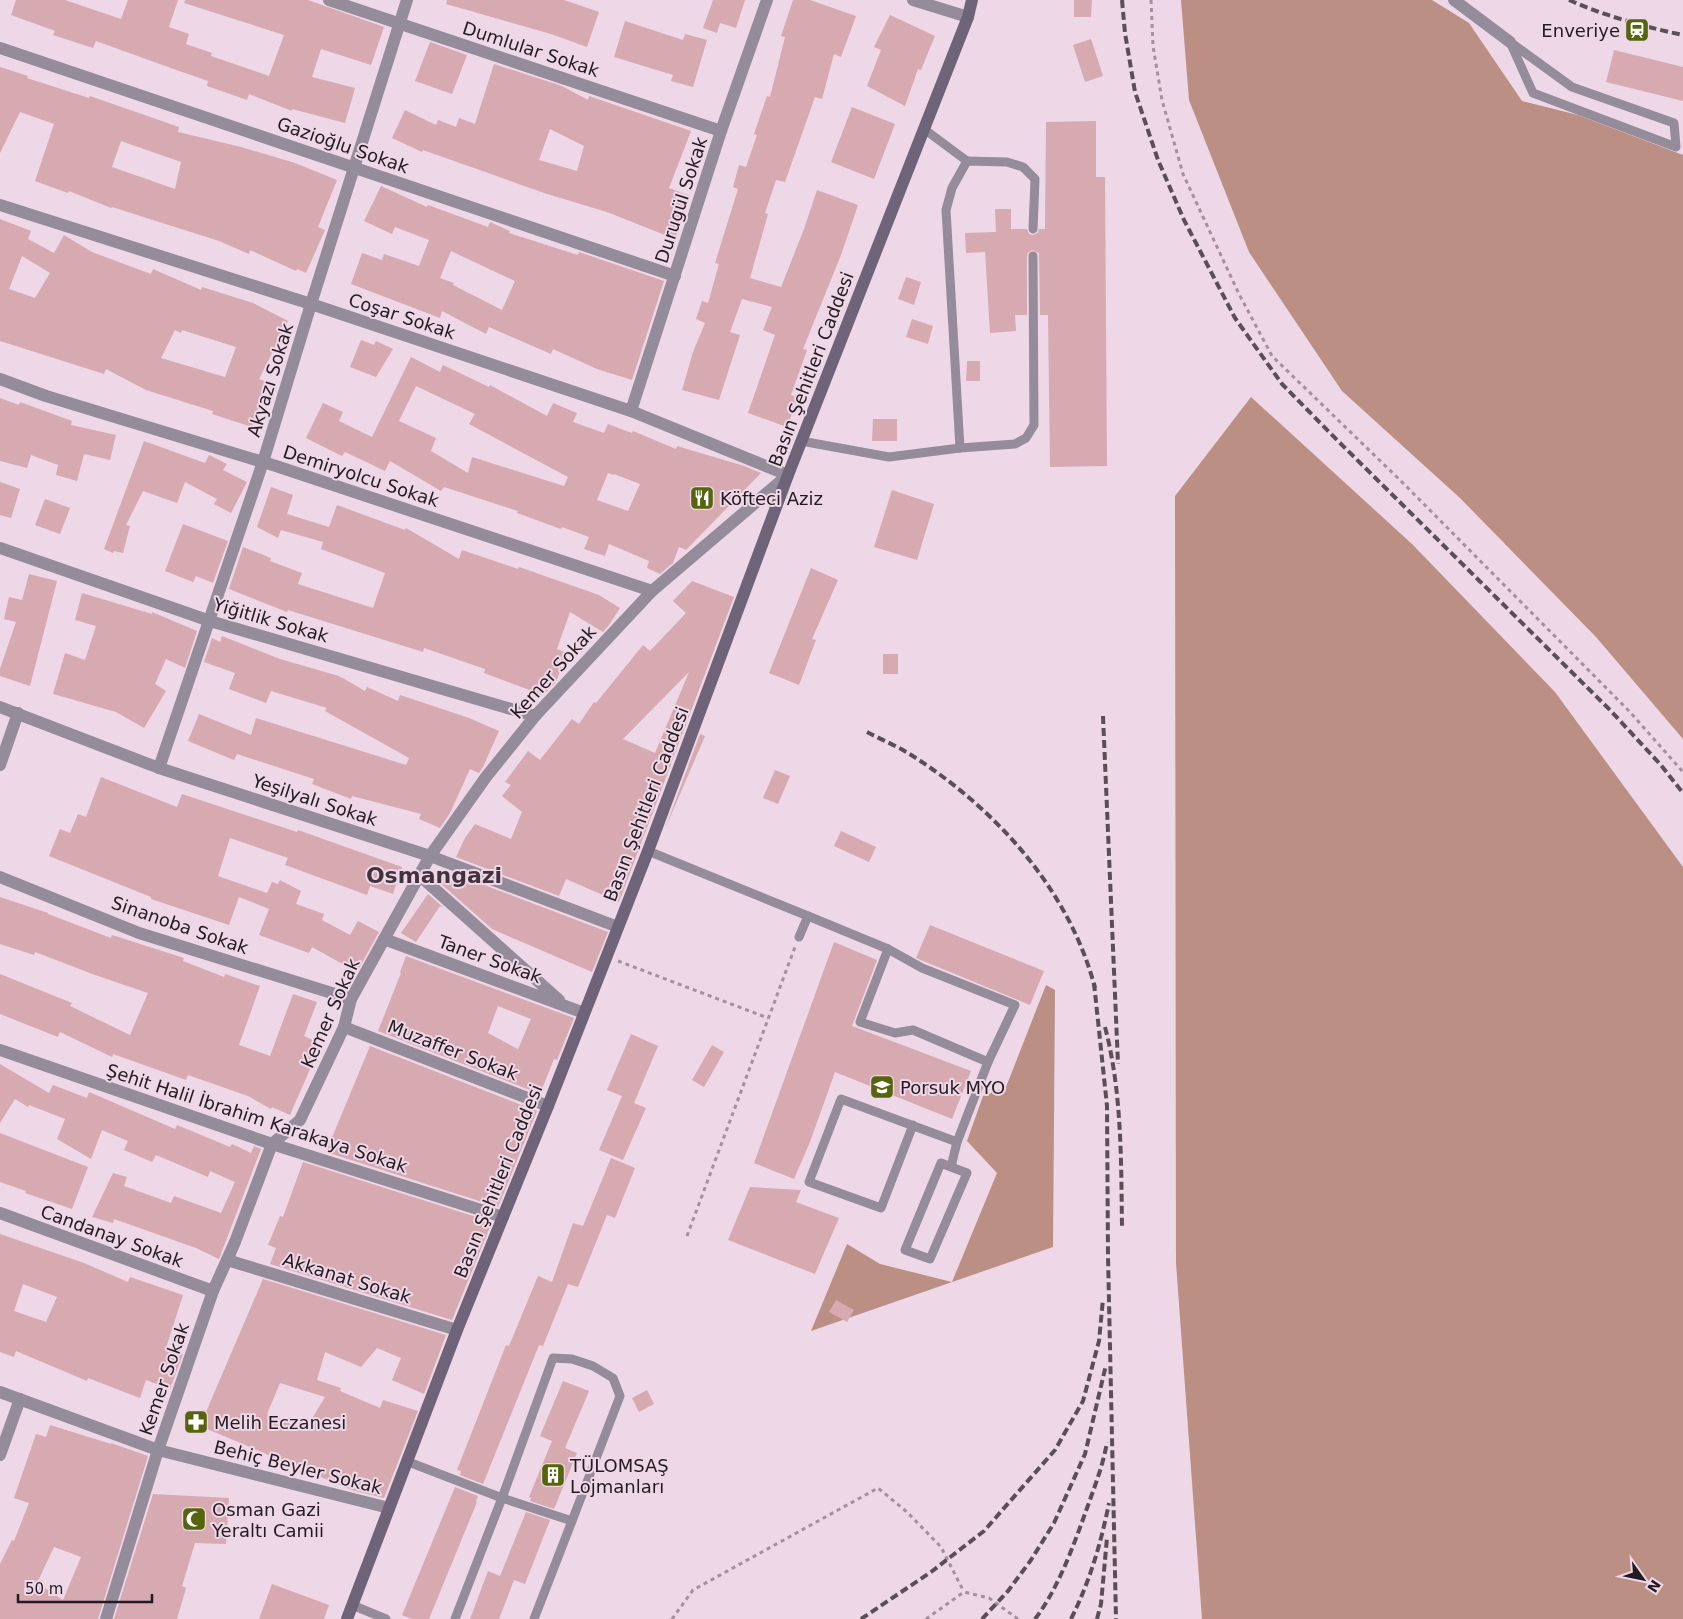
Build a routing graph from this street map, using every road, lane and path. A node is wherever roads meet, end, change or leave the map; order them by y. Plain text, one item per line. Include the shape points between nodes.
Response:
1 (330, 0) edge
2 (407, 0) edge
3 (767, 0) edge
4 (913, 0) edge
5 (972, 0) edge
6 (1151, 0) edge
7 (1454, 0) edge
8 (968, 17) junction
9 (399, 24) junction
10 (1510, 42) junction
11 (0, 48) edge
12 (924, 129) junction
13 (721, 131) junction
14 (967, 161) junction
15 (355, 167) junction
16 (0, 204) edge
17 (1033, 229) dead end
18 (1033, 256) dead end
19 (675, 276) junction
20 (311, 304) junction
21 (0, 379) edge
22 (631, 411) junction
23 (801, 441) junction
24 (960, 448) junction
25 (264, 462) junction
26 (788, 475) junction
27 (0, 548) edge
28 (652, 591) junction
29 (210, 621) junction
30 (0, 707) edge
31 (18, 713) junction
32 (535, 716) junction
33 (0, 765) edge
34 (159, 768) junction
35 (1683, 772) edge
36 (648, 851) junction
37 (430, 856) junction
38 (419, 875) junction
39 (0, 877) edge
40 (808, 916) junction
41 (618, 927) junction
42 (799, 937) joint
43 (384, 939) junction
44 (888, 949) junction
45 (606, 956) junction
46 (352, 999) junction
47 (565, 1005) junction
48 (584, 1013) junction
49 (768, 1018) junction
50 (344, 1027) junction
51 (0, 1050) edge
52 (988, 1062) junction
53 (548, 1106) junction
54 (913, 1126) junction
55 (956, 1142) junction
56 (272, 1144) junction
57 (951, 1166) junction
58 (0, 1213) edge
59 (503, 1217) junction
60 (686, 1236) dead end
61 (227, 1260) junction
62 (213, 1291) junction
63 (457, 1330) junction
64 (0, 1392) edge
65 (20, 1399) junction
66 (158, 1450) junction
67 (0, 1455) edge
68 (406, 1461) junction
69 (502, 1498) junction
70 (388, 1508) junction
71 (572, 1521) junction
72 (964, 1592) junction
73 (352, 1605) junction
74 (106, 1619) edge
75 (347, 1619) edge
76 (386, 1619) edge
77 (455, 1619) edge
78 (534, 1619) edge
79 (672, 1619) edge
80 (926, 1619) edge
81 (1018, 1619) edge

1 - 9 street, Dumlular Sokak
2 - 9 street, Akyazı Sokak
3 - 13 street, Durugül Sokak
4 - 8 street
5 - 8 main road, Basın Şehitleri Caddesi
6 - 35 path via 1152,46 1162,100 1183,174 1272,356 1622,704
7 - 10 street
8 - 12 main road, Basın Şehitleri Caddesi
9 - 13 street, Dumlular Sokak
9 - 15 street, Akyazı Sokak
10 - 10 lane via 1533,93 1676,147 1674,123 1572,87
11 - 15 street, Gazioğlu Sokak
12 - 14 lane
12 - 23 main road, Basın Şehitleri Caddesi
13 - 19 street, Durugül Sokak
14 - 17 lane via 1007,162 1023,167 1035,179
14 - 24 lane via 952,188 946,210
15 - 19 street, Gazioğlu Sokak
15 - 20 street, Akyazı Sokak
16 - 20 street, Coşar Sokak
18 - 24 lane via 1034,425 1026,438 1015,444
19 - 22 street, Durugül Sokak
20 - 22 street, Coşar Sokak
20 - 25 street, Akyazı Sokak
21 - 25 street, Demiryolcu Sokak
22 - 26 street, Coşar Sokak
23 - 24 lane via 889,457
23 - 26 main road, Basın Şehitleri Caddesi
25 - 28 street, Demiryolcu Sokak
25 - 29 street, Akyazı Sokak
26 - 28 street, Kemer Sokak
26 - 36 main road, Basın Şehitleri Caddesi
27 - 29 street, Yiğitlik Sokak
28 - 32 street, Kemer Sokak
29 - 32 street, Yiğitlik Sokak
29 - 34 street, Akyazı Sokak
30 - 31 street, Yeşilyalı Sokak
31 - 33 street
31 - 34 street, Yeşilyalı Sokak
32 - 37 street, Kemer Sokak via 486,777
34 - 37 street, Yeşilyalı Sokak
36 - 40 lane
36 - 41 main road, Basın Şehitleri Caddesi
37 - 38 street, Kemer Sokak
37 - 41 street, Yeşilyalı Sokak
38 - 43 street, Kemer Sokak
38 - 47 street
39 - 46 street, Sinanoba Sokak via 139,932
40 - 42 lane
40 - 44 lane
41 - 45 main road, Basın Şehitleri Caddesi
42 - 49 path
43 - 46 street, Kemer Sokak
43 - 47 street, Taner Sokak
44 - 52 lane via 922,968 1015,1005
44 - 52 lane via 860,1022 895,1033 913,1030
45 - 48 main road, Basın Şehitleri Caddesi
45 - 49 path
46 - 50 street, Kemer Sokak
47 - 48 street, Taner Sokak
48 - 53 main road, Basın Şehitleri Caddesi
49 - 60 path
50 - 53 street, Muzaffer Sokak
50 - 56 street, Kemer Sokak via 300,1120
51 - 56 street, Şehit Halil İbrahim Karakaya Sokak
52 - 55 lane
53 - 59 main road, Basın Şehitleri Caddesi
54 - 54 lane via 841,1099 809,1182 881,1208
54 - 55 lane
55 - 57 lane
56 - 59 street, Şehit Halil İbrahim Karakaya Sokak
56 - 61 street, Kemer Sokak
57 - 57 lane via 967,1172 930,1259 904,1250 941,1163
58 - 62 street, Candanay Sokak
59 - 63 main road, Basın Şehitleri Caddesi
61 - 62 street, Kemer Sokak
61 - 63 street, Akkanat Sokak
62 - 66 street, Kemer Sokak
63 - 68 main road, Basın Şehitleri Caddesi
64 - 65 street, Behiç Beyler Sokak
65 - 66 street, Behiç Beyler Sokak
65 - 67 street
66 - 70 street, Behiç Beyler Sokak
66 - 74 street, Kemer Sokak
68 - 69 lane
68 - 70 main road, Basın Şehitleri Caddesi
69 - 71 lane
69 - 71 lane via 553,1358 572,1359 613,1378 620,1396
69 - 77 lane
70 - 73 main road, Basın Şehitleri Caddesi
71 - 78 lane
72 - 79 path via 941,1547 878,1488 693,1590
72 - 80 path
72 - 81 path via 989,1598
73 - 75 main road, Basın Şehitleri Caddesi
73 - 76 lane

